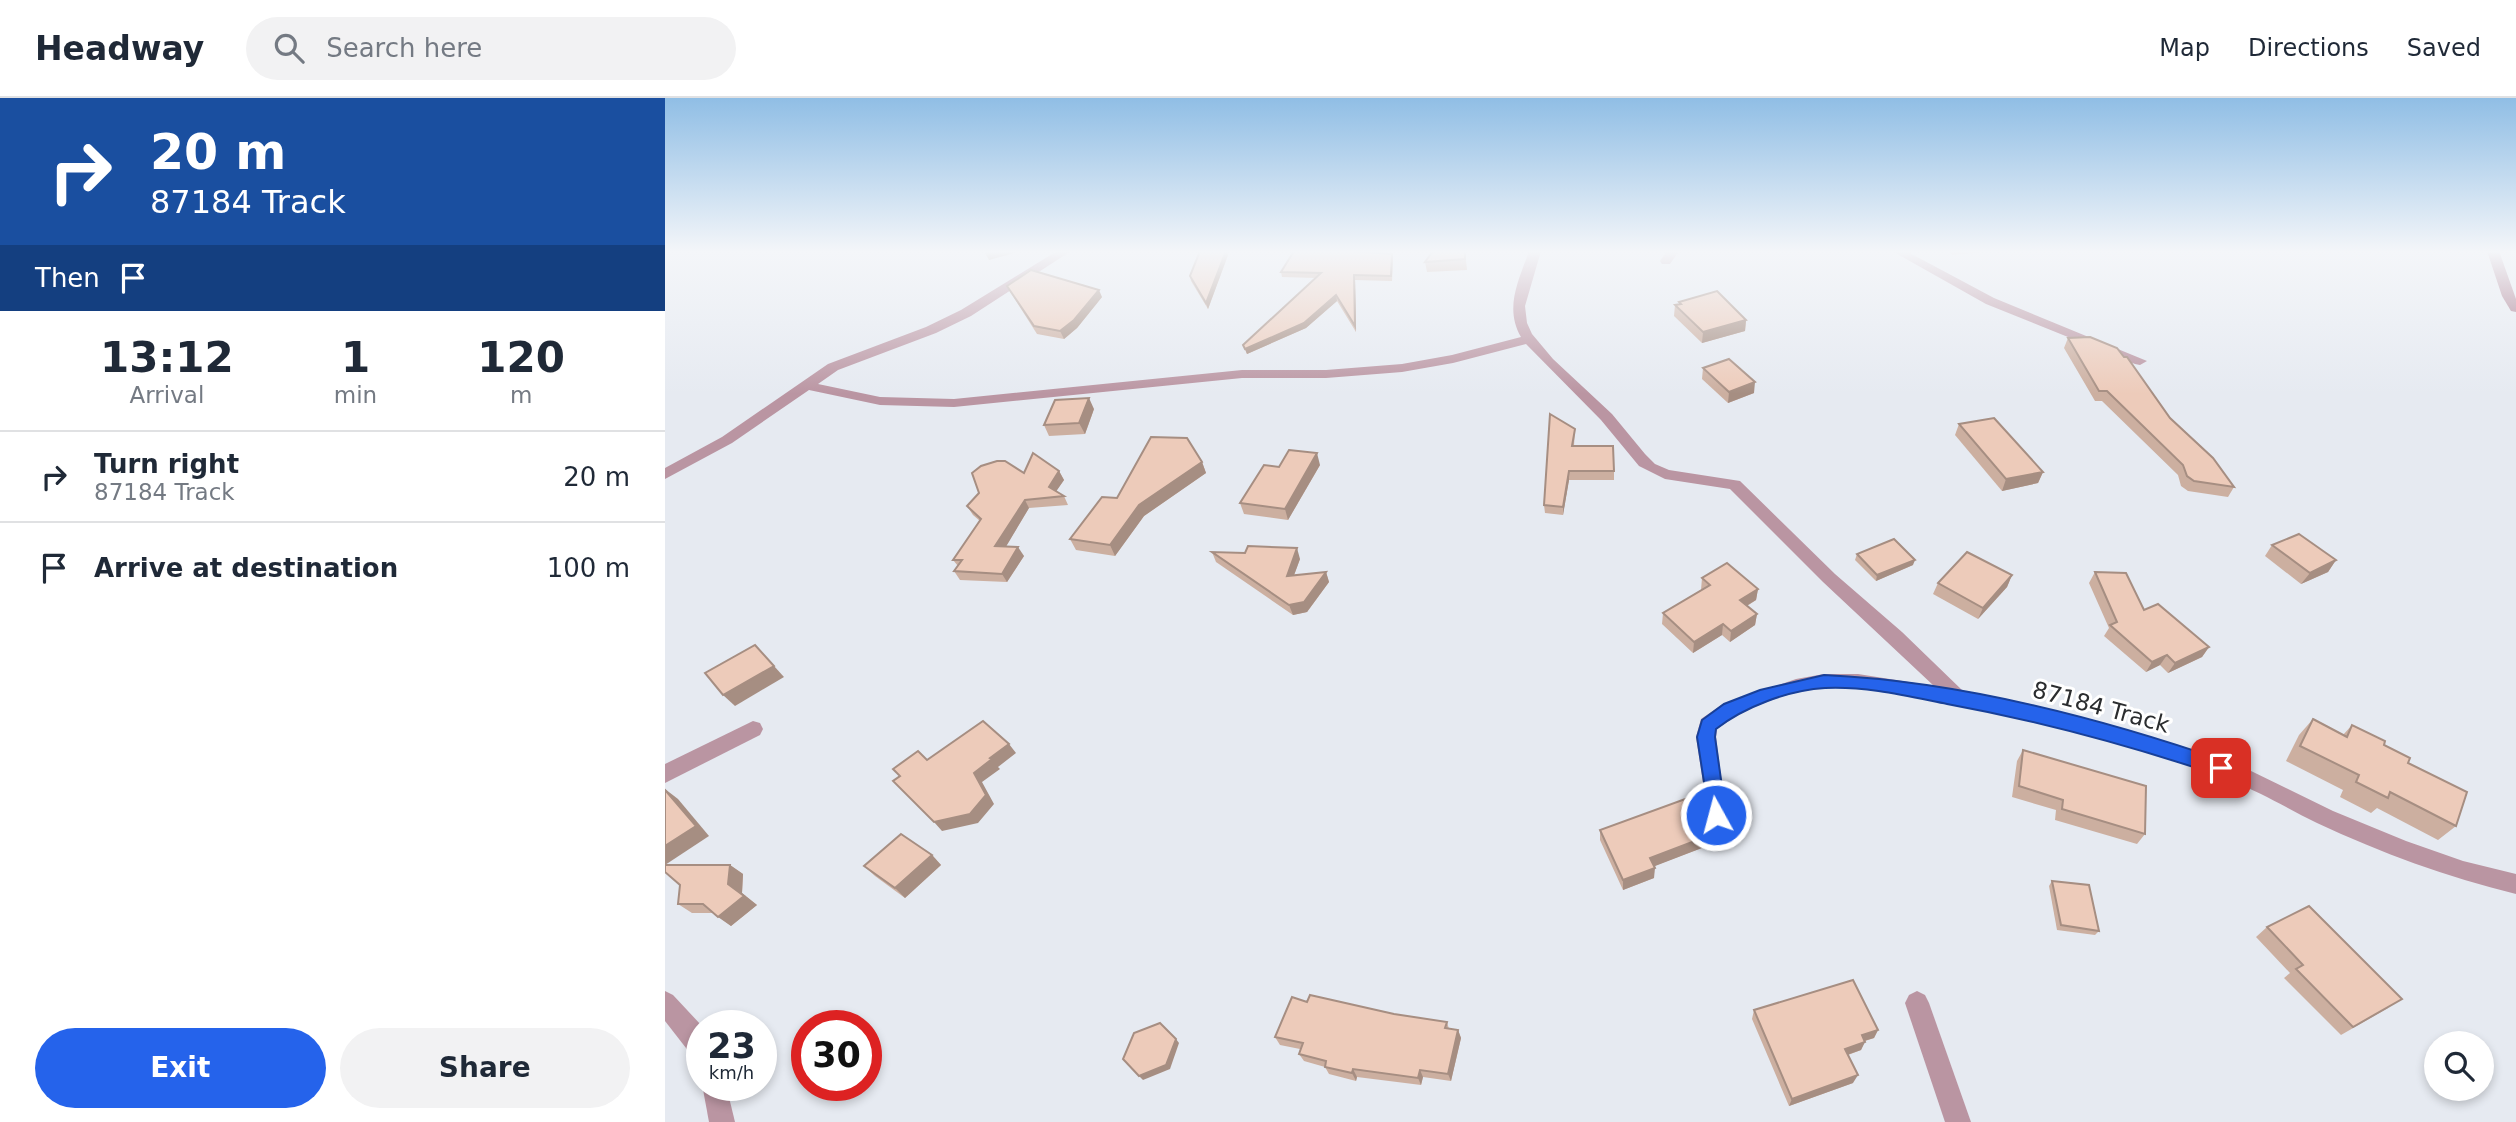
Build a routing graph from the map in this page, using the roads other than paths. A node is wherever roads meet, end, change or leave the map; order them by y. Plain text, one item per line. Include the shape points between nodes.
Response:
1 (989, 299) edge
2 (1523, 299) edge
3 (1986, 299) edge
4 (1528, 339) junction
5 (2140, 361) dead end
6 (807, 385) junction
7 (665, 474) edge
8 (1958, 698) junction
9 (753, 729) dead end
10 (665, 774) edge
11 (1716, 815) dead end
12 (2516, 884) edge
13 (665, 1003) edge
14 (1917, 1003) dead end
15 (686, 1026) edge
16 (717, 1101) edge
17 (722, 1122) edge
18 (1958, 1122) edge

1 - 6 street via 930,330 833,367
2 - 4 street via 1519,316
3 - 5 street
4 - 6 street via 1402,368 1242,374 954,403 873,401
4 - 8 street via 1598,406 1640,460 1660,473 1735,485
6 - 7 street via 727,440
8 - 11 street, 87184 Track via 1859,681 1824,681 1730,709 1708,725 1706,737
8 - 12 street, 87184 Track via 2030,712 2200,760 2401,849
9 - 10 street
13 - 15 street
14 - 18 street
16 - 17 street

